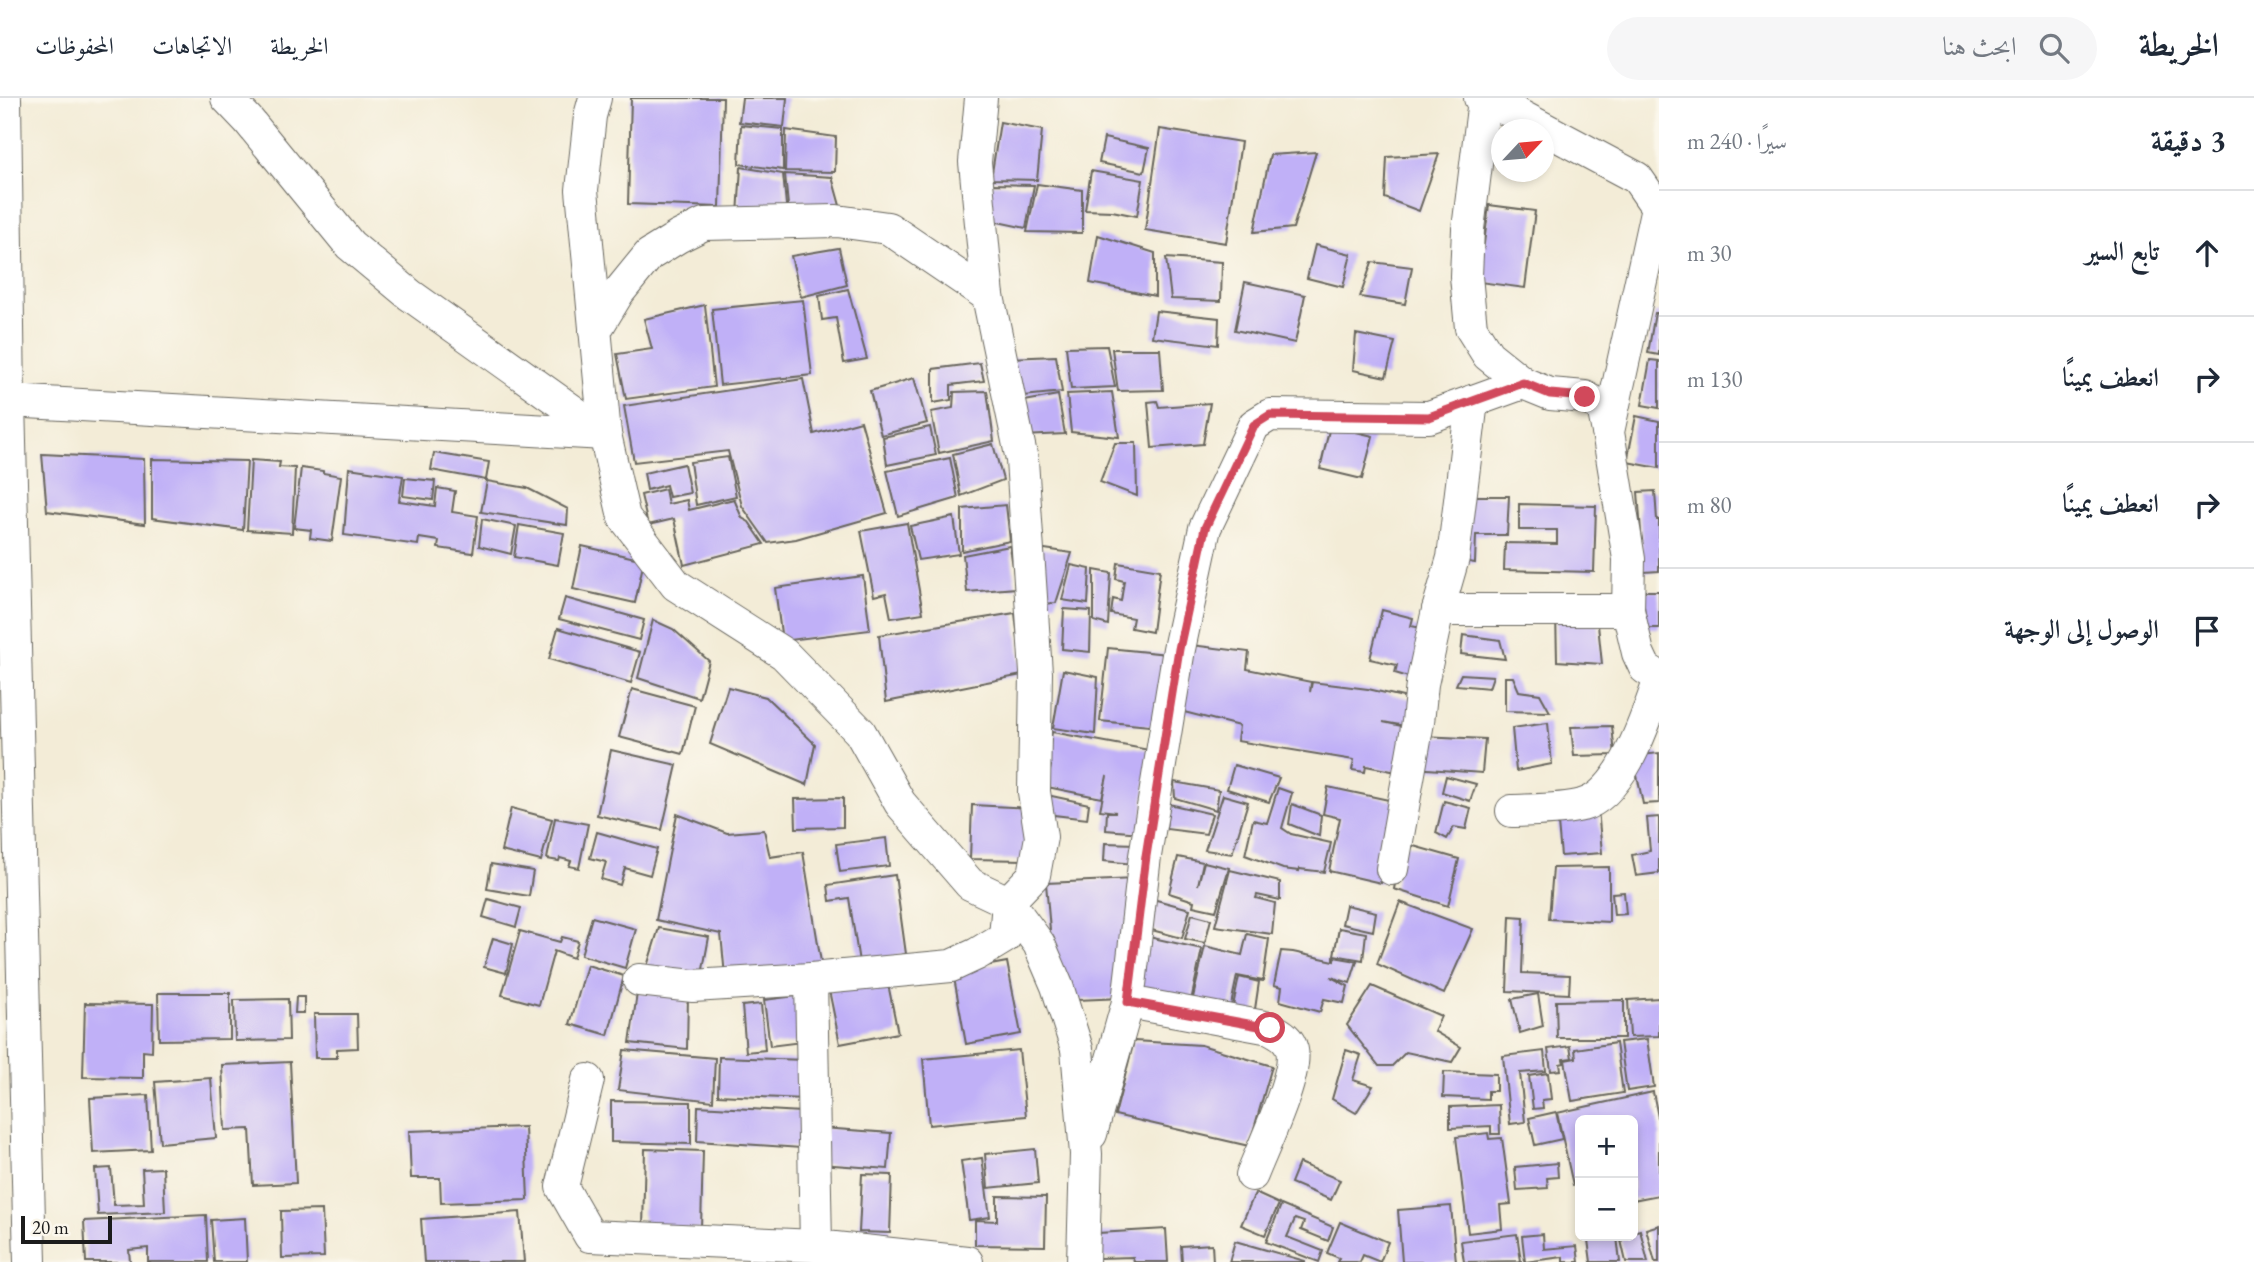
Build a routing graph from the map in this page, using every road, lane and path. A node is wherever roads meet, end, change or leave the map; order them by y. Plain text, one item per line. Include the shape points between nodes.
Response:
1 (5, 98) edge
2 (227, 98) edge
3 (595, 98) edge
4 (981, 98) edge
5 (1482, 99) edge
6 (988, 296) junction
7 (595, 331) junction
8 (1523, 383) junction
9 (9, 401) junction
10 (1472, 401) junction
11 (1608, 432) junction
12 (605, 434) junction
13 (1438, 610) junction
14 (1628, 610) junction
15 (1659, 679) edge
16 (1512, 811) dead end
17 (1392, 869) dead end
18 (1009, 902) junction
19 (811, 979) junction
20 (639, 980) dead end
21 (1128, 1002) junction
22 (588, 1080) dead end
23 (1086, 1154) junction
24 (1252, 1175) dead end
25 (816, 1245) junction
26 (30, 1262) edge
27 (967, 1262) edge
28 (1083, 1262) edge

1 - 9 street
2 - 12 street via 350,245 410,295
3 - 7 street via 582,190
4 - 6 street via 975,162
5 - 8 street via 1468,229 1471,328 1488,355
5 - 11 street via 1637,178 1657,207
6 - 7 street via 888,228 837,222 704,224 649,255
6 - 18 street via 1021,460 1036,673 1034,792 1041,838 1034,875
7 - 12 street
8 - 10 street
8 - 11 street via 1550,394 1585,397 1603,407
9 - 12 street
9 - 26 street
10 - 13 street via 1453,558
10 - 21 street via 1429,417 1270,415 1254,425 1205,528 1190,595 1148,842
11 - 14 street via 1629,559
12 - 18 street via 624,517 676,585 784,654 860,732 900,803 970,884
13 - 14 street
13 - 17 street
14 - 15 street via 1637,653
15 - 16 street via 1622,772 1605,791 1583,805
18 - 19 street via 1005,937 951,965
18 - 23 street via 1039,944 1077,1049
19 - 20 street via 693,986
19 - 25 street
21 - 23 street
21 - 24 street via 1270,1028 1286,1037 1293,1052 1290,1079
22 - 25 street via 562,1188 590,1236
23 - 28 street
25 - 27 street

